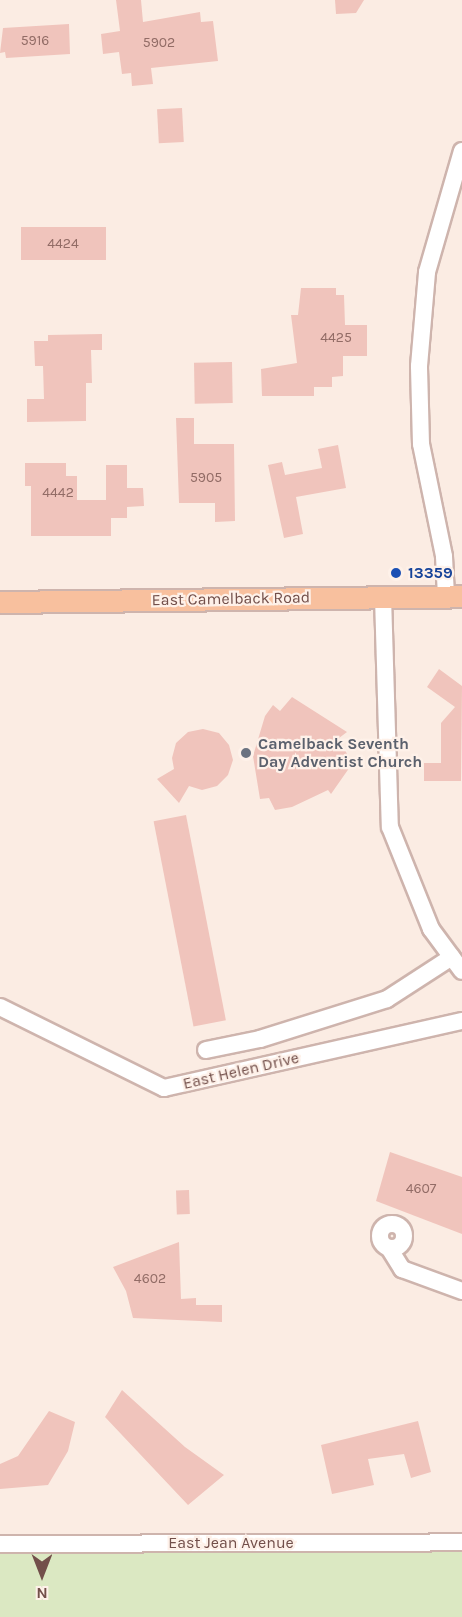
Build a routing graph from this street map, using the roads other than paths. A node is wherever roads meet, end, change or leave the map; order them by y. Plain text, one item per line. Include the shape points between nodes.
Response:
1 (462, 150) edge
2 (454, 596) edge
3 (383, 597) junction
4 (0, 602) edge
5 (457, 964) edge
6 (0, 1007) edge
7 (462, 1021) edge
8 (206, 1050) dead end
9 (389, 1248) dead end
10 (462, 1291) edge
11 (462, 1542) edge
12 (0, 1544) edge

1 - 2 street via 427,272 419,366 421,444
2 - 3 main road, East Camelback Road
3 - 4 main road, East Camelback Road
3 - 5 street via 390,827 431,929
5 - 8 street via 387,999 260,1039
6 - 7 street, East Helen Drive via 164,1089
9 - 10 street via 402,1269
11 - 12 street, East Jean Avenue

